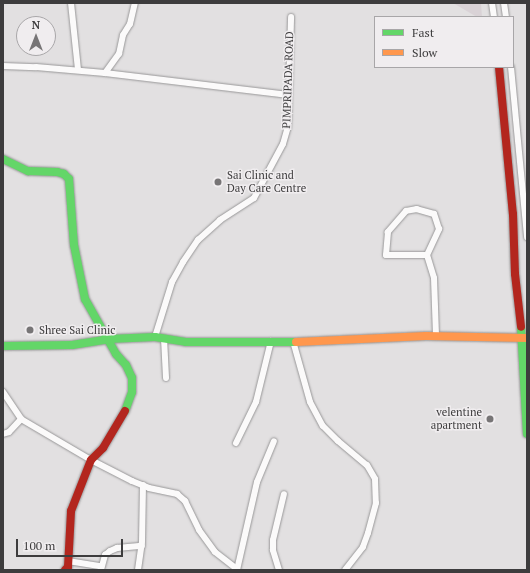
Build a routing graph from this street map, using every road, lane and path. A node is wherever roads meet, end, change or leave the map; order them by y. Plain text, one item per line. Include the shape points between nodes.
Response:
1 (71, 3) edge
2 (135, 3) edge
3 (492, 3) edge
4 (504, 3) edge
5 (494, 16) edge
6 (506, 16) edge
7 (291, 17) dead end
8 (3, 66) edge
9 (498, 68) edge
10 (511, 68) edge
11 (78, 70) junction
12 (106, 73) junction
13 (289, 95) junction
14 (3, 159) edge
15 (527, 237) edge
16 (427, 255) junction
17 (436, 336) junction
18 (524, 337) edge
19 (159, 338) junction
20 (109, 339) junction
21 (270, 341) junction
22 (293, 341) junction
23 (3, 346) edge
24 (166, 378) dead end
25 (3, 392) edge
26 (21, 419) junction
27 (3, 434) edge
28 (527, 434) edge
29 (274, 441) dead end
30 (236, 443) dead end
31 (91, 460) junction
32 (143, 485) junction
33 (284, 494) dead end
34 (142, 546) junction
35 (68, 561) junction
36 (101, 568) edge
37 (65, 570) edge
38 (138, 570) edge
39 (237, 570) edge
40 (279, 570) edge
41 (345, 570) edge

1 - 11 street
2 - 12 street via 119,54
3 - 5 street
4 - 6 street
7 - 13 street, PIMPRIPADA ROAD
8 - 11 street
9 - 18 street via 513,214 515,274
10 - 15 street
11 - 12 street
12 - 13 street
13 - 19 street, PIMPRIPADA ROAD via 288,126 277,159 254,198 220,220 198,240 183,262 172,282
14 - 20 street via 28,171 57,172 69,179 74,245 83,292 95,318
16 - 16 street via 386,255 388,232 406,211 417,209 434,214 439,229
16 - 17 street via 434,278
17 - 18 street
17 - 22 street
18 - 28 street
19 - 20 street
19 - 21 street via 186,342
19 - 24 street
20 - 23 street via 72,345
20 - 31 street via 132,378 132,392 126,410 112,434
21 - 22 street
21 - 30 street via 256,402
22 - 41 street via 310,402 323,426 367,466 374,479 376,503 368,533 363,547
25 - 26 street
26 - 27 street via 9,432
26 - 31 street
29 - 39 street via 257,482
31 - 32 street
31 - 35 street via 71,512
32 - 34 street
32 - 39 street via 177,494 185,501 199,530 215,552
33 - 40 street via 273,540
34 - 36 street via 110,551 105,555
34 - 38 street
35 - 36 street
35 - 37 street

